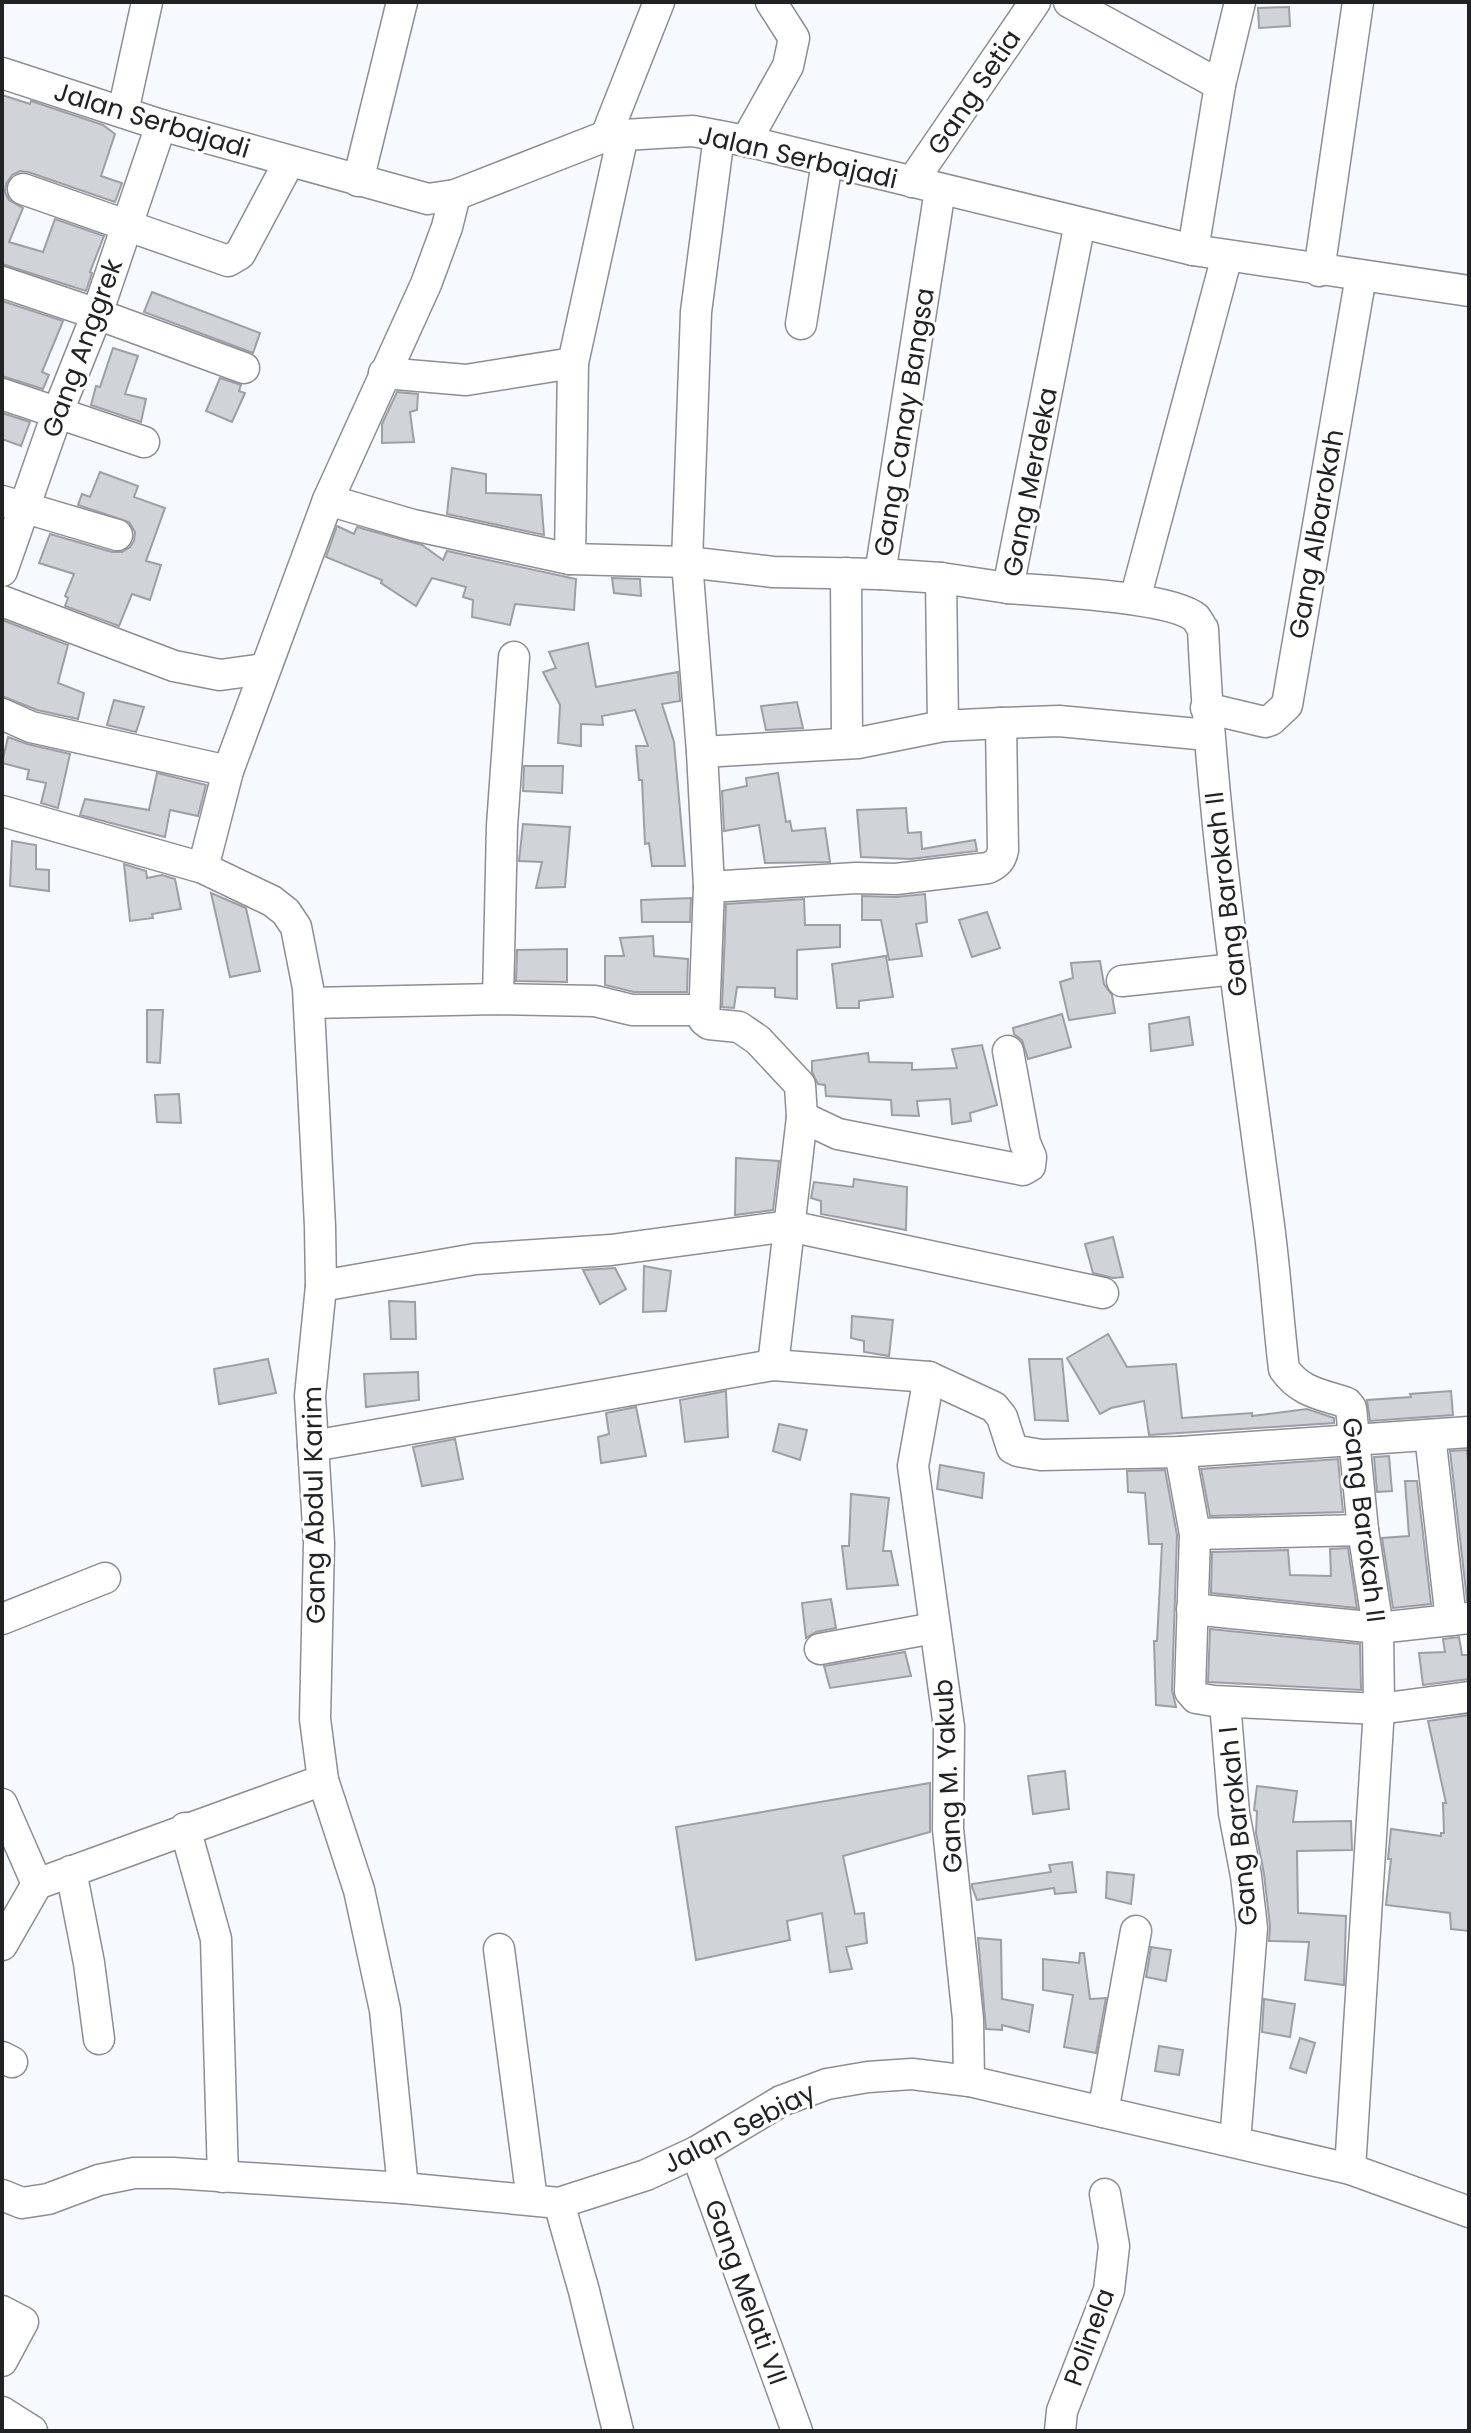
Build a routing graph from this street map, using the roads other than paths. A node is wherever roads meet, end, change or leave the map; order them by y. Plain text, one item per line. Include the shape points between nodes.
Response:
1 (147, 2) edge
2 (402, 2) edge
3 (771, 2) edge
4 (1035, 2) edge
5 (1069, 2) edge
6 (1240, 2) edge
7 (1358, 2) edge
8 (656, 3) edge
9 (2, 73) edge
10 (1220, 85) junction
11 (123, 112) junction
12 (161, 125) junction
13 (615, 136) junction
14 (732, 138) junction
15 (289, 162) junction
16 (827, 162) junction
17 (358, 181) junction
18 (926, 186) junction
19 (23, 189) dead end
20 (455, 195) junction
21 (1080, 223) junction
22 (127, 227) junction
23 (1193, 250) junction
24 (1227, 256) junction
25 (1319, 271) junction
26 (1361, 276) junction
27 (2, 282) edge
28 (1469, 291) edge
29 (97, 314) junction
30 (801, 324) dead end
31 (573, 363) junction
32 (244, 368) dead end
33 (384, 373) junction
34 (2, 394) edge
35 (57, 414) junction
36 (144, 442) dead end
37 (328, 500) junction
38 (13, 504) edge
39 (117, 535) dead end
40 (570, 559) junction
41 (687, 562) junction
42 (2, 571) edge
43 (846, 573) junction
44 (880, 574) junction
45 (941, 578) junction
46 (1008, 588) junction
47 (1135, 599) junction
48 (2, 601) edge
49 (1203, 629) joint
50 (514, 657) dead end
51 (265, 669) junction
52 (2, 714) edge
53 (1207, 722) junction
54 (1001, 723) junction
55 (943, 726) junction
56 (847, 742) junction
57 (702, 752) junction
58 (228, 771) junction
59 (2, 811) edge
60 (203, 868) junction
61 (709, 887) junction
62 (1235, 969) junction
63 (1122, 981) dead end
64 (498, 999) junction
65 (309, 1003) junction
66 (704, 1010) junction
67 (1008, 1051) dead end
68 (802, 1117) junction
69 (789, 1226) junction
70 (321, 1286) junction
71 (1103, 1293) dead end
72 (773, 1365) junction
73 (929, 1377) junction
74 (1469, 1432) edge
75 (1430, 1435) junction
76 (1355, 1438) junction
77 (313, 1446) junction
78 (1180, 1452) junction
79 (1363, 1530) junction
80 (1195, 1534) junction
81 (105, 1578) dead end
82 (1192, 1609) junction
83 (2, 1619) edge
84 (1460, 1619) edge
85 (934, 1628) junction
86 (1378, 1628) junction
87 (820, 1649) dead end
88 (1469, 1697) edge
89 (1225, 1702) junction
90 (1379, 1709) junction
91 (323, 1780) junction
92 (2, 1804) edge
93 (185, 1828) junction
94 (71, 1871) junction
95 (37, 1884) junction
96 (11, 1904) edge
97 (1136, 1931) dead end
98 (2, 1945) edge
99 (499, 1949) dead end
100 (99, 2039) dead end
101 (969, 2081) junction
102 (1103, 2112) junction
103 (1235, 2142) junction
104 (696, 2152) junction
105 (1350, 2169) junction
106 (223, 2177) junction
107 (403, 2188) junction
108 (1105, 2194) dead end
109 (2, 2195) edge
110 (545, 2201) junction
111 (1469, 2212) edge
112 (2, 2311) edge
113 (2, 2361) edge
114 (2, 2412) edge
115 (608, 2429) edge
116 (32, 2431) edge
117 (797, 2431) edge
118 (1060, 2431) edge

1 - 11 street
2 - 17 street
3 - 14 street via 794,38 792,53 788,66
4 - 18 street, Gang Setia
5 - 10 street
6 - 10 street
7 - 25 street
8 - 13 street
9 - 11 street, Jalan Serbajadi
10 - 23 street
11 - 12 street, Jalan Serbajadi
12 - 15 street, Jalan Serbajadi
12 - 22 street, Gang Anggrek
13 - 14 street, Jalan Serbajadi via 693,131
13 - 20 street, Jalan Serbajadi
13 - 31 street
14 - 16 street, Jalan Serbajadi
14 - 41 street via 696,312
15 - 17 street, Jalan Serbajadi
15 - 22 street via 235,259
16 - 18 street, Jalan Serbajadi
16 - 30 street
17 - 20 street, Jalan Serbajadi via 428,199
18 - 21 street, Jalan Serbajadi
18 - 44 street, Gang Canay Bangsa
19 - 22 street
20 - 33 street via 426,284
21 - 23 street, Jalan Serbajadi
21 - 46 street, Gang Merdeka
22 - 29 street, Gang Anggrek
23 - 24 street, Jalan Serbajadi
24 - 25 street, Jalan Serbajadi
24 - 47 street
25 - 26 street, Jalan Serbajadi
26 - 28 street, Jalan Serbajadi
26 - 53 street, Gang Albarokah via 1287,705 1265,722
27 - 29 street
29 - 32 street
29 - 35 street, Gang Anggrek
31 - 33 street via 466,380
31 - 40 street
33 - 37 street
34 - 35 street
35 - 36 street
35 - 38 street, Gang Anggrek
37 - 40 street via 413,525
37 - 51 street
38 - 39 street
38 - 42 street, Gang Anggrek
40 - 41 street
41 - 43 street via 773,572
41 - 57 street
43 - 44 street
43 - 56 street
44 - 45 street, Gang Canay Bangsa
45 - 46 street, Gang Canay Bangsa
45 - 55 street
46 - 47 street, Gang Merdeka
47 - 49 street, Gang Merdeka via 1186,613
48 - 51 street via 174,666 220,675
49 - 53 street, Gang Barokah II
50 - 64 street via 502,826
51 - 58 street
52 - 58 street via 31,727
53 - 54 street
53 - 62 street, Gang Barokah II
54 - 55 street
54 - 61 street via 1003,850 995,865 896,879
55 - 56 street
56 - 57 street
57 - 61 street
58 - 60 street
59 - 60 street, Gang Abdul Karim
60 - 65 street, Gang Abdul Karim via 286,912 296,927
61 - 66 street
62 - 63 street
62 - 76 street, Gang Barokah II via 1284,1369 1306,1391 1347,1403
64 - 65 street
64 - 66 street
65 - 70 street, Gang Abdul Karim
66 - 68 street via 709,1024 739,1027 758,1040 800,1085
67 - 68 street via 1031,1157 1023,1170 838,1134
68 - 69 street
69 - 70 street via 611,1250 475,1259
69 - 71 street
69 - 72 street
70 - 77 street, Gang Abdul Karim via 310,1396
72 - 73 street
72 - 77 street
73 - 78 street via 994,1407 1008,1442 1018,1451
73 - 85 street, Gang M. Yakub via 913,1466
74 - 75 street
75 - 76 street
75 - 84 street
76 - 78 street
76 - 79 street, Gang Barokah II
77 - 91 street, Gang Abdul Karim via 319,1543 315,1719
78 - 80 street
79 - 80 street
79 - 86 street, Gang Barokah II
80 - 82 street
81 - 83 street
82 - 86 street
82 - 89 street via 1190,1691 1196,1698
84 - 86 street
85 - 87 street
85 - 101 street, Gang M. Yakub via 949,1727 948,1829 968,2019
86 - 90 street, Gang Barokah II
88 - 90 street
89 - 90 street
89 - 103 street, Gang Barokah I via 1234,1813 1252,1928
90 - 105 street, Gang Barokah II
91 - 93 street
91 - 107 street, Gang Abdul Karim via 359,1890 385,2010
92 - 95 street
93 - 94 street
93 - 106 street via 216,1939
94 - 95 street
94 - 100 street
95 - 96 street
96 - 98 street
97 - 102 street
99 - 110 street
101 - 102 street, Jalan Sebiay
101 - 104 street, Jalan Sebiay via 912,2074 827,2084 781,2101
102 - 103 street, Jalan Sebiay
103 - 105 street, Jalan Sebiay
104 - 110 street, Jalan Sebiay via 646,2175
104 - 117 street, Gang Melati VII
105 - 111 street, Jalan Sebiay
106 - 107 street, Jalan Sebiay
106 - 109 street, Jalan Sebiay via 134,2173 48,2199 22,2203
107 - 110 street, Jalan Sebiay
108 - 118 street, Polinela via 1114,2246 1109,2290 1062,2411
110 - 115 street via 584,2291
112 - 113 street via 23,2322
114 - 116 street

